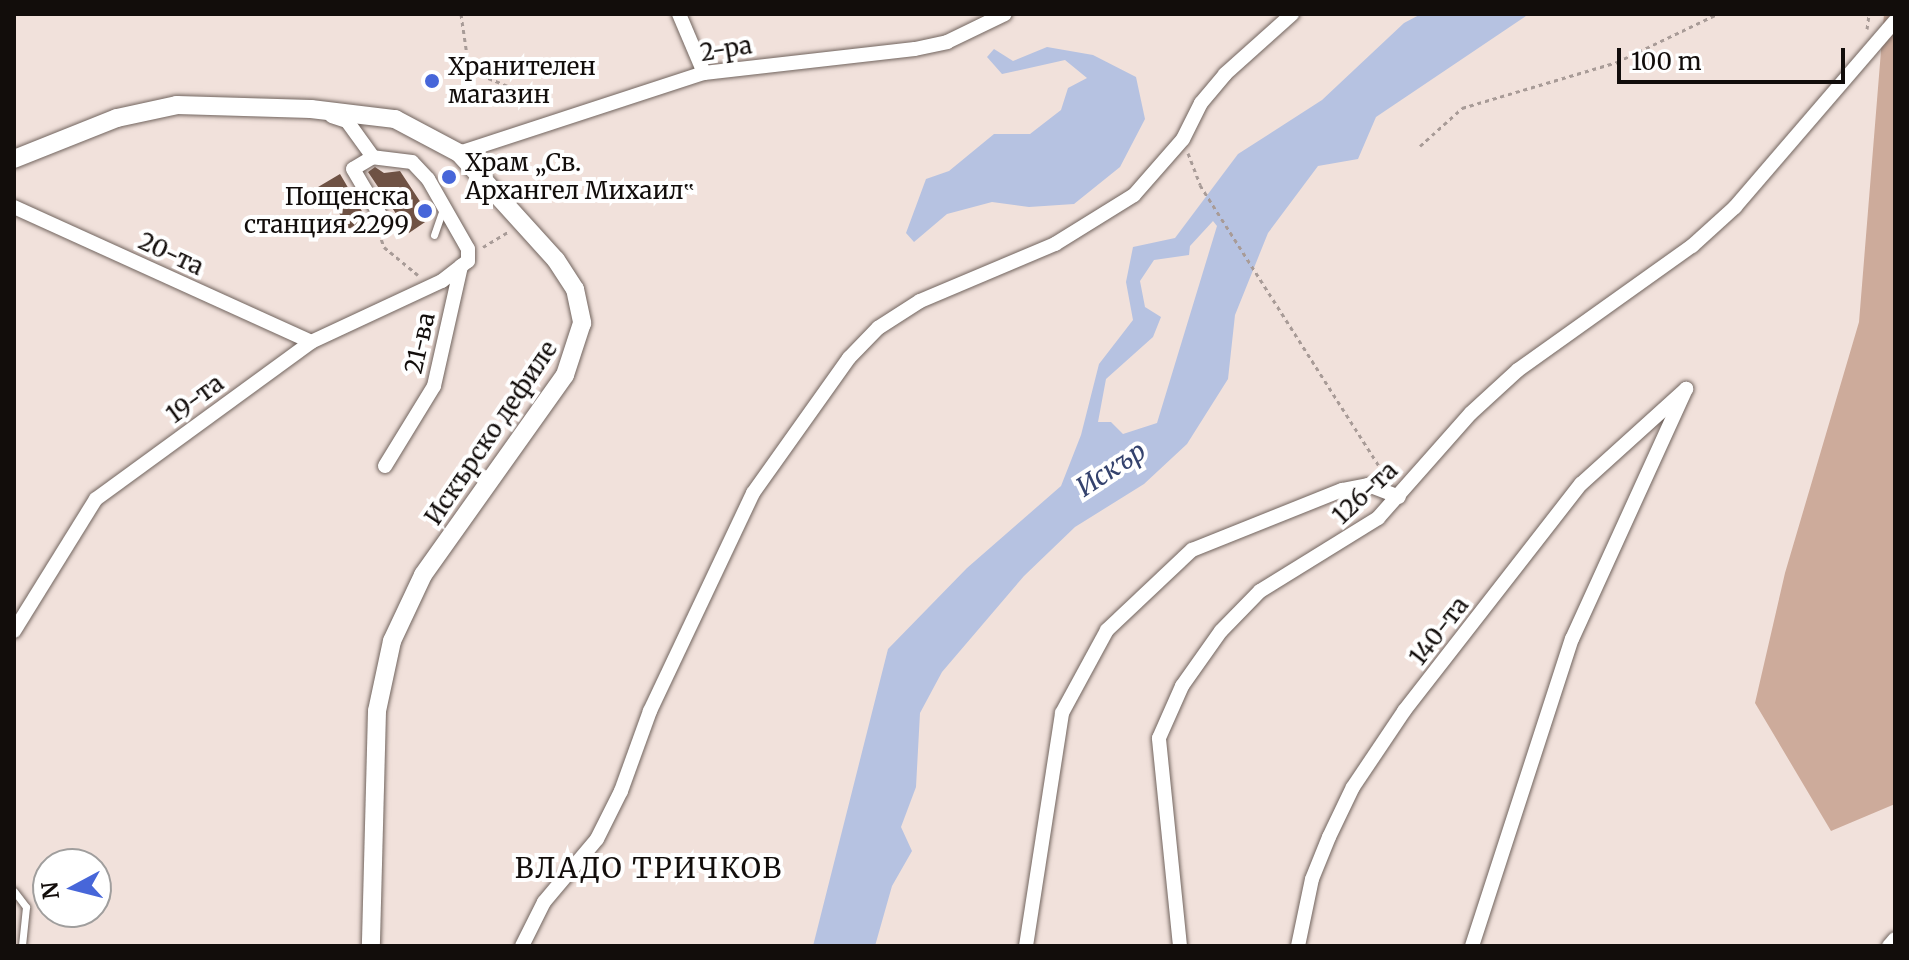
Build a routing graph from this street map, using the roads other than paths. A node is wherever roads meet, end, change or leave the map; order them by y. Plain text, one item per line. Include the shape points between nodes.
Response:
1 (679, 14) edge
2 (1005, 14) edge
3 (1292, 14) edge
4 (1895, 21) edge
5 (704, 73) junction
6 (311, 109) junction
7 (459, 153) junction
8 (373, 157) junction
9 (14, 159) edge
10 (14, 207) edge
11 (444, 207) junction
12 (383, 220) road end
13 (434, 235) dead end
14 (465, 260) junction
15 (311, 342) junction
16 (385, 466) dead end
17 (1399, 497) junction
18 (14, 631) edge
19 (14, 891) edge
20 (1895, 939) edge
21 (22, 946) edge
22 (371, 946) edge
23 (522, 946) edge
24 (1026, 946) edge
25 (1180, 946) edge
26 (1298, 946) edge
27 (1472, 946) edge
28 (1889, 946) edge

1 - 5 street
2 - 5 street, 2-ра via 947,42 915,49
3 - 23 street via 1225,74 1201,103 1183,139 1134,195 1097,221 920,301 878,328 849,358 753,493 650,711 597,839 544,902
4 - 17 street, 126-та via 1735,207 1692,246 1518,370 1471,413
5 - 7 street, 2-ра
6 - 7 main road, Искърско дефиле via 395,119
6 - 8 street via 347,121
6 - 9 main road, Искърско дефиле via 211,103 144,110
7 - 22 main road, Искърско дефиле via 524,223 575,289 582,323 565,375 423,575 392,641 377,711
8 - 11 street via 412,162
8 - 12 street via 353,169
10 - 15 street, 20-та
11 - 13 lane
11 - 14 street
14 - 15 street, 19-та via 422,290
14 - 16 street, 21-ва via 434,386
15 - 18 street, 19-та via 96,499
17 - 24 street via 1368,485 1342,490 1192,550 1107,630 1062,713
17 - 25 street, 126-та via 1351,539 1260,591 1221,631 1167,713 1159,738 1159,767
19 - 21 lane via 26,907
20 - 28 street
26 - 27 street, 140-та via 1312,879 1329,837 1353,787 1404,711 1581,484 1686,389 1572,639

